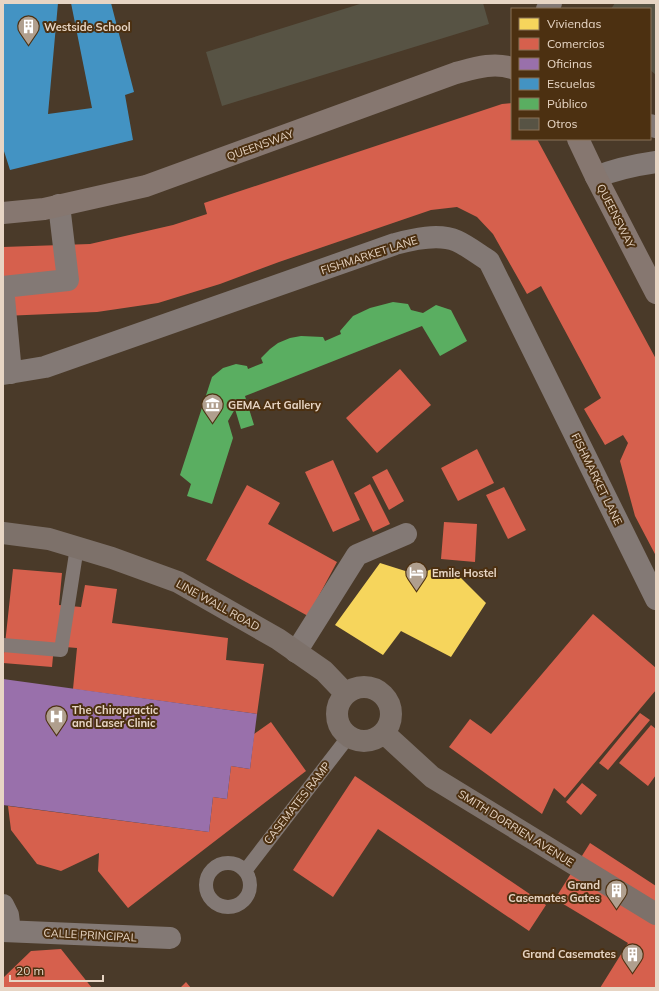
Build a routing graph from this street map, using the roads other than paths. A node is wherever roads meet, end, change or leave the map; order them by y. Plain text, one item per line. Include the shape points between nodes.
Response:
1 (511, 68) edge
2 (578, 140) edge
3 (656, 162) edge
4 (596, 177) junction
5 (59, 205) junction
6 (3, 213) edge
7 (3, 287) edge
8 (656, 293) edge
9 (7, 374) edge
10 (3, 533) edge
11 (406, 534) dead end
12 (77, 547) junction
13 (656, 599) edge
14 (3, 645) edge
15 (296, 652) junction
16 (346, 694) junction
17 (384, 733) junction
18 (349, 736) junction
19 (245, 871) dead end
20 (3, 905) edge
21 (656, 914) edge
22 (7, 931) edge
23 (170, 938) dead end

1 - 5 main road, QUEENSWAY via 503,65 486,66 456,73 146,186
2 - 4 main road, QUEENSWAY
3 - 4 street via 622,168
4 - 8 main road, QUEENSWAY
5 - 6 main road, QUEENSWAY
5 - 7 street via 68,280
7 - 9 street
9 - 13 street, FISHMARKET LANE via 45,367 395,244 419,238 455,240 488,261
10 - 12 street, LINE WALL ROAD via 49,539
11 - 15 street via 357,555
12 - 14 lane via 61,650
12 - 15 street, LINE WALL ROAD via 178,582
15 - 16 street, LINE WALL ROAD via 324,671
16 - 17 street via 362,687 380,692 390,707 391,716
16 - 18 street via 341,700 337,716 343,731
17 - 18 street via 367,741
17 - 21 street, SMITH DORRIEN AVENUE via 432,776
18 - 19 lane, CASEMATES RAMP
20 - 22 street via 8,915
22 - 23 street, CALLE PRINCIPAL

